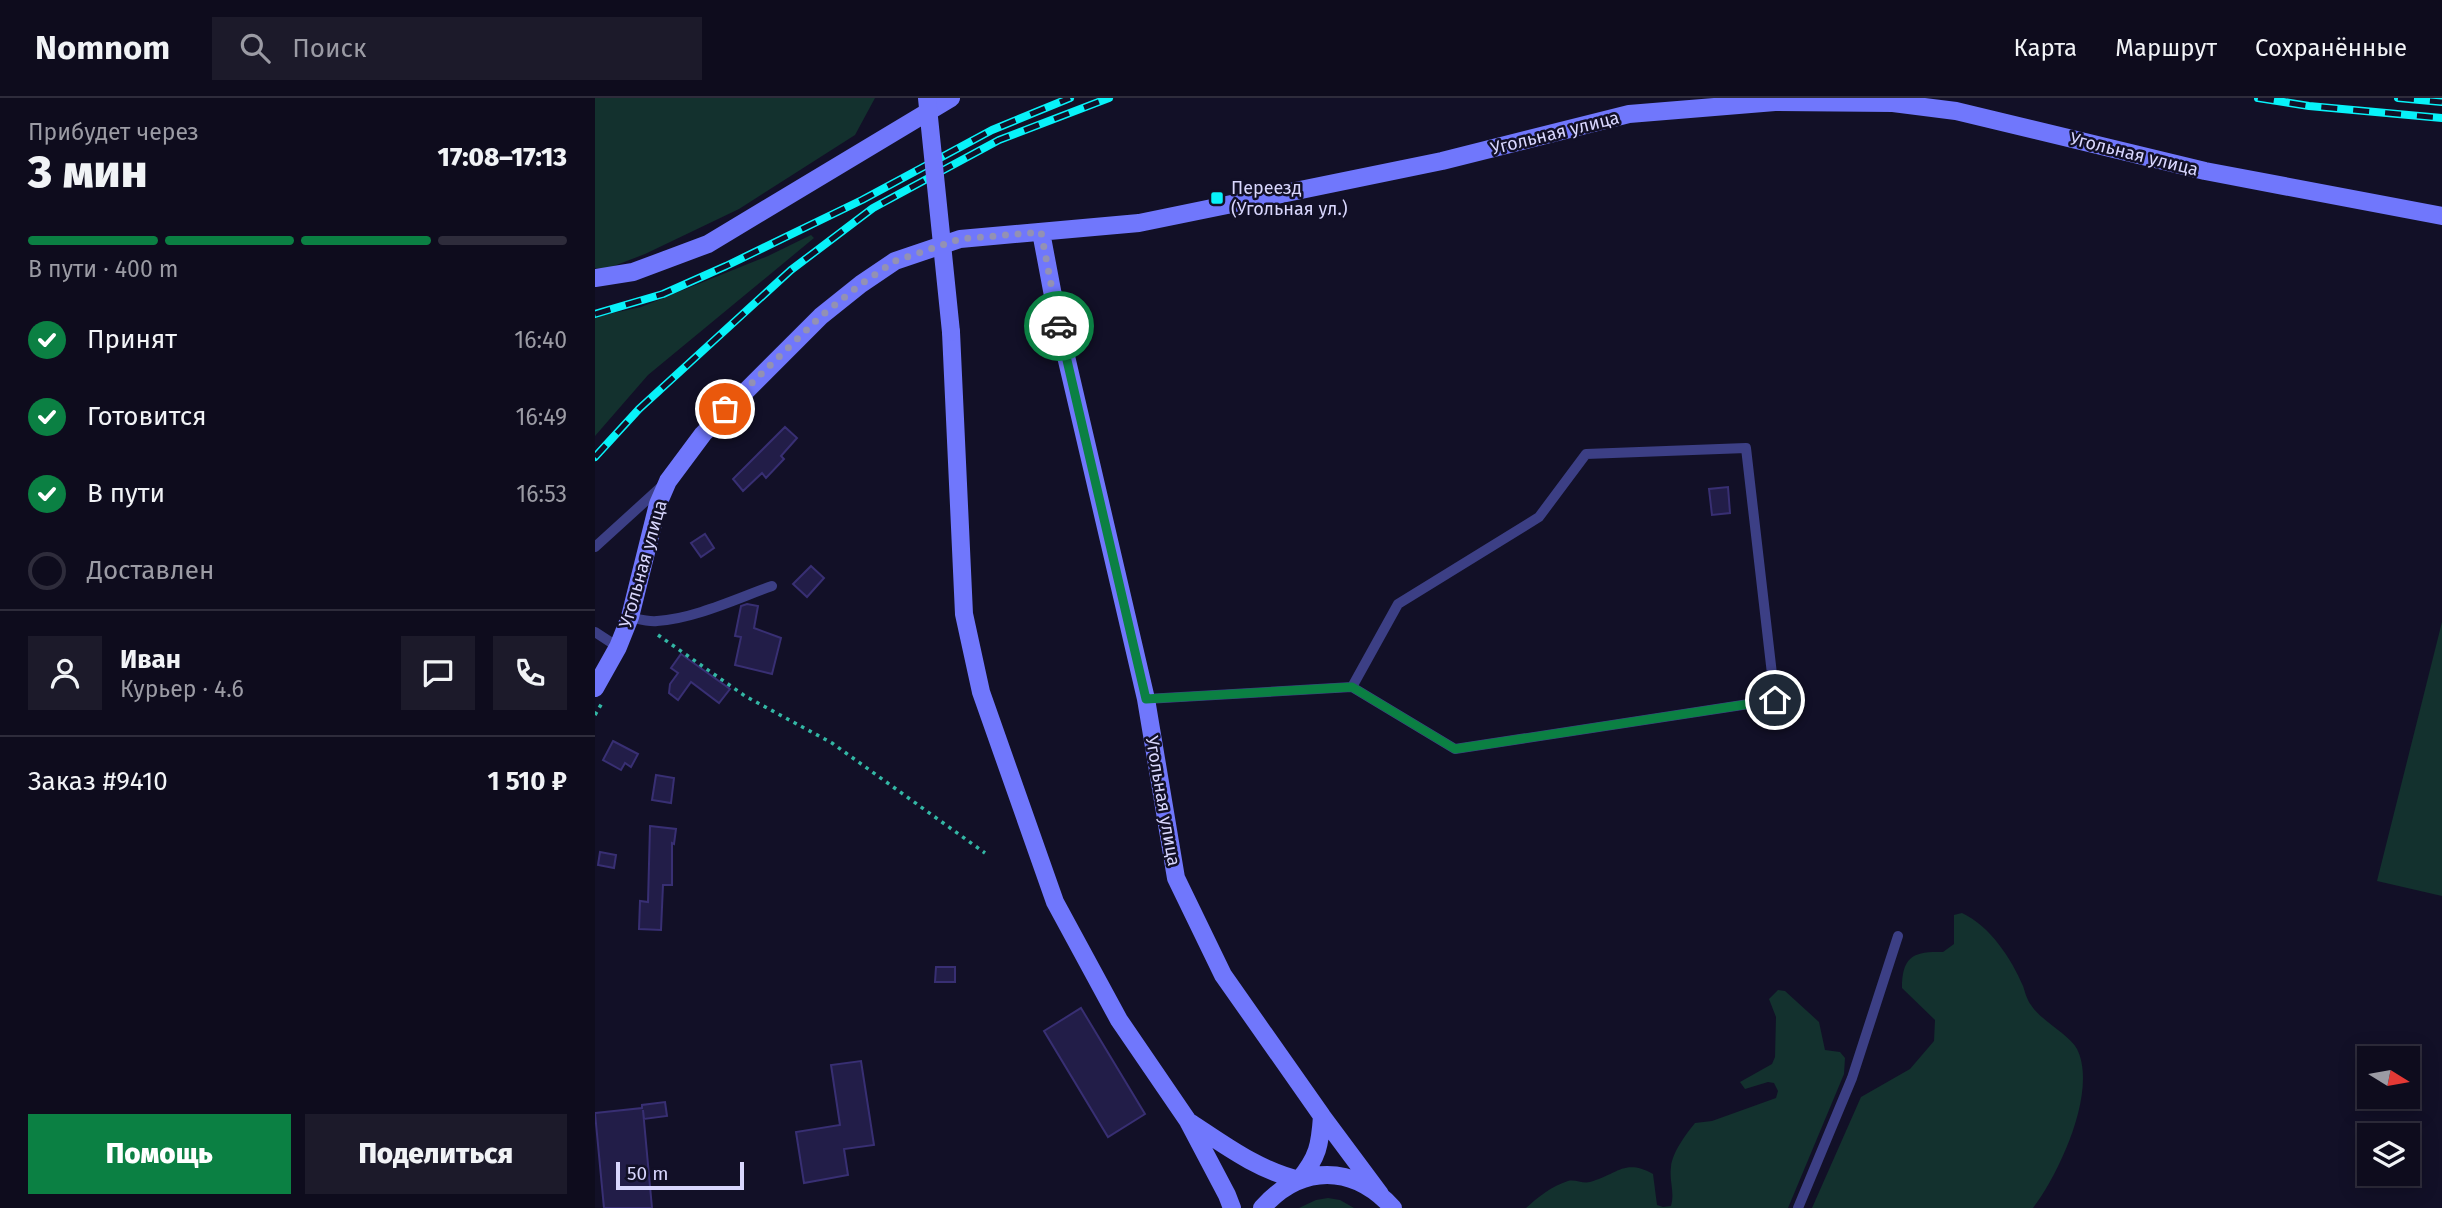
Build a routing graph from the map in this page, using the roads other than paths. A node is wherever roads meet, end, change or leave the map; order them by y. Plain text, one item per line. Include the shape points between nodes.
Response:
1 (927, 98) edge
2 (951, 98) edge
3 (2442, 216) edge
4 (1041, 232) junction
5 (595, 278) edge
6 (668, 481) junction
7 (595, 547) edge
8 (772, 586) dead end
9 (638, 619) junction
10 (595, 632) edge
11 (618, 647) junction
12 (1352, 687) junction
13 (595, 688) edge
14 (1146, 699) junction
15 (1898, 936) dead end
16 (1322, 1116) junction
17 (1188, 1121) junction
18 (1300, 1180) junction
19 (1380, 1194) junction
20 (1232, 1208) edge
21 (1262, 1208) edge
22 (1393, 1208) edge
23 (1798, 1208) edge

1 - 17 main road, bridge via 951,331 964,614 981,692 1055,902 1119,1020
2 - 5 main road via 708,244 633,272
3 - 4 main road, Угольная улица via 2205,171 1956,111 1843,101 1629,114 1442,161 1139,223
4 - 6 main road, Угольная улица via 960,239 884,268 821,316 725,409
4 - 14 main road, Угольная улица
6 - 7 lane
6 - 9 main road, Угольная улица via 652,524
8 - 9 lane via 668,620
9 - 11 main road, Угольная улица
10 - 11 lane
11 - 13 main road, Угольная улица
12 - 12 lane via 1398,604 1539,517 1586,454 1747,447 1775,700 1455,749
12 - 14 lane
14 - 16 main road, Угольная улица via 1176,878 1223,975
15 - 23 lane via 1851,1078
16 - 18 main road via 1316,1156
16 - 19 main road, Угольная улица
17 - 18 main road via 1250,1161
17 - 20 main road
18 - 19 main road via 1342,1176
18 - 21 main road via 1279,1191
19 - 22 main road

